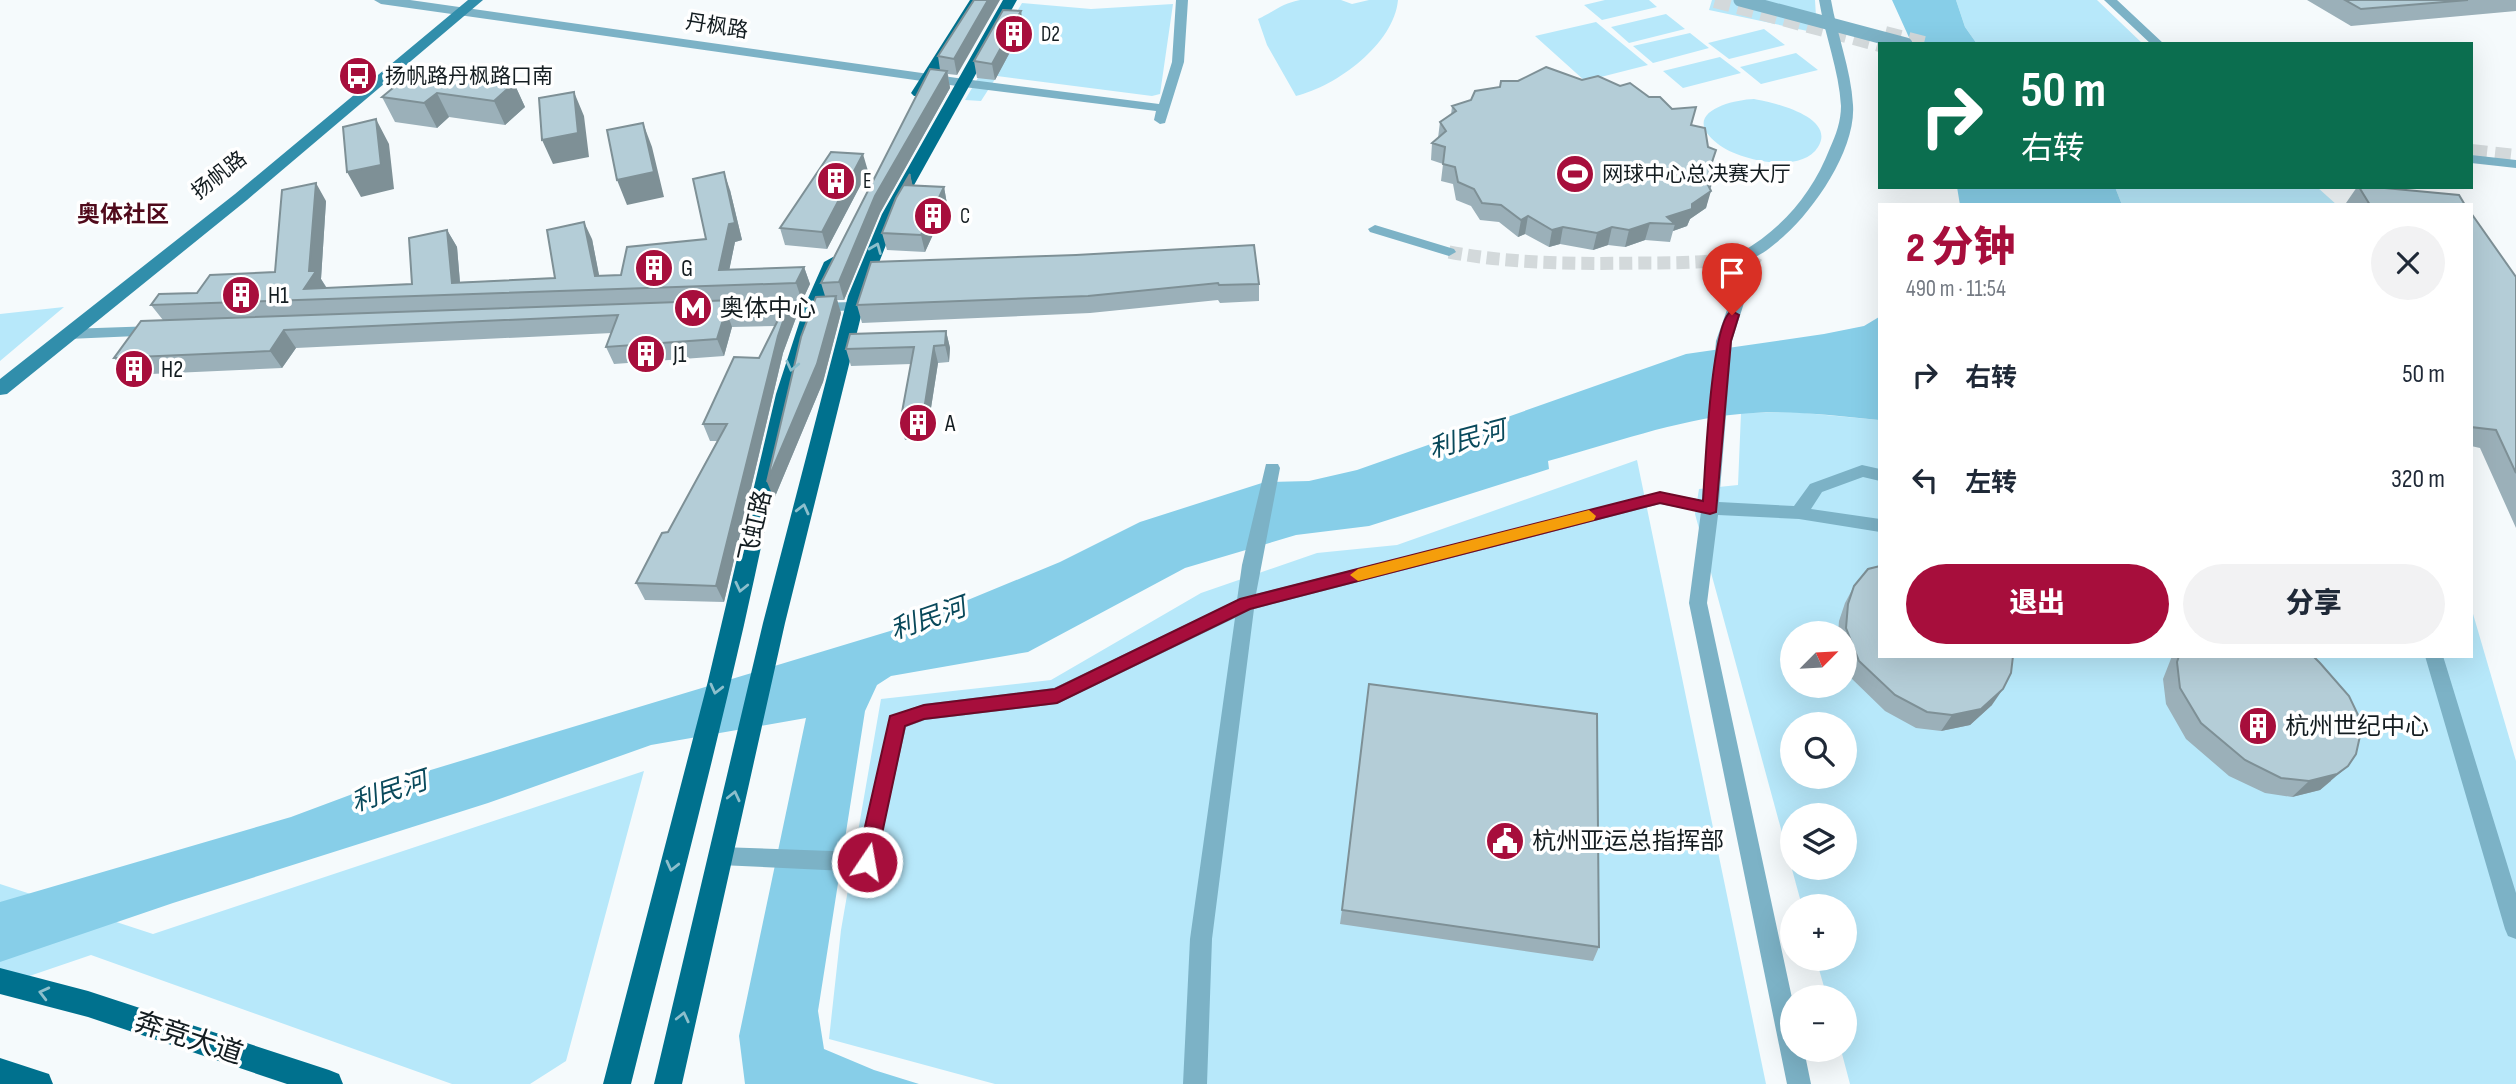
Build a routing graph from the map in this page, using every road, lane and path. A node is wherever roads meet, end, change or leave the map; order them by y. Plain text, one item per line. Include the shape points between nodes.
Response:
1 (381, 0) edge
2 (475, 0) edge
3 (977, 0) edge
4 (1010, 0) edge
5 (1182, 0) edge
6 (1740, 0) edge
7 (1825, 0) edge
8 (2110, 0) edge
9 (455, 7) edge
10 (1898, 42) tunnel mouth
11 (2156, 42) edge
12 (927, 79) junction
13 (964, 83) junction
14 (914, 103) edge
15 (2473, 159) edge
16 (2516, 164) edge
17 (1375, 229) dead end
18 (844, 240) edge
19 (1449, 252) tunnel mouth
20 (1753, 254) tunnel mouth
21 (1741, 290) tunnel mouth
22 (854, 307) junction
23 (812, 308) junction
24 (757, 310) edge
25 (164, 331) edge
26 (68, 334) junction
27 (0, 374) edge
28 (0, 389) edge
29 (1272, 468) dead end
30 (1871, 473) edge
31 (1710, 508) junction
32 (1799, 513) junction
33 (1878, 526) edge
34 (1246, 604) junction
35 (2435, 658) edge
36 (720, 856) junction
37 (2516, 929) edge
38 (0, 981) edge
39 (1780, 993) edge
40 (1794, 1062) edge
41 (3, 1073) edge
42 (38, 1084) edge
43 (329, 1084) edge
44 (617, 1084) edge
45 (668, 1084) edge
46 (1195, 1084) edge
47 (1799, 1084) edge

1 - 9 street, 丹枫路
2 - 9 main road
3 - 12 main road
4 - 13 main road, 飞虹路
5 - 13 street via 1178,62 1162,114
6 - 10 street, bridge
7 - 20 street via 1845,84 1848,110 1843,135 1810,203
8 - 11 street
9 - 12 street, 丹枫路
9 - 26 main road via 241,197
9 - 27 main road, 扬帆路 via 255,173
12 - 13 street, 丹枫路
12 - 14 main road
22 -> 13 main road, 飞虹路 via 890,214
15 - 16 street
17 - 19 street
18 - 23 main road, 飞虹路
21 - 31 street via 1724,341
22 - 23 street
36 -> 22 main road, 飞虹路
23 - 24 street
23 -> 44 main road, 飞虹路 via 795,354
25 - 26 street
26 - 28 main road
29 - 34 street
30 - 32 street via 1816,488
31 - 32 street
31 - 34 street via 1660,498
31 - 39 street via 1698,603
32 - 33 street
34 - 36 street via 1057,696 924,712 897,722 867,862
34 - 46 street via 1201,939
35 - 37 street
45 -> 36 main road, 飞虹路
43 -> 38 main road, 奔竞大道 via 88,1004
40 - 47 street
41 - 42 main road

